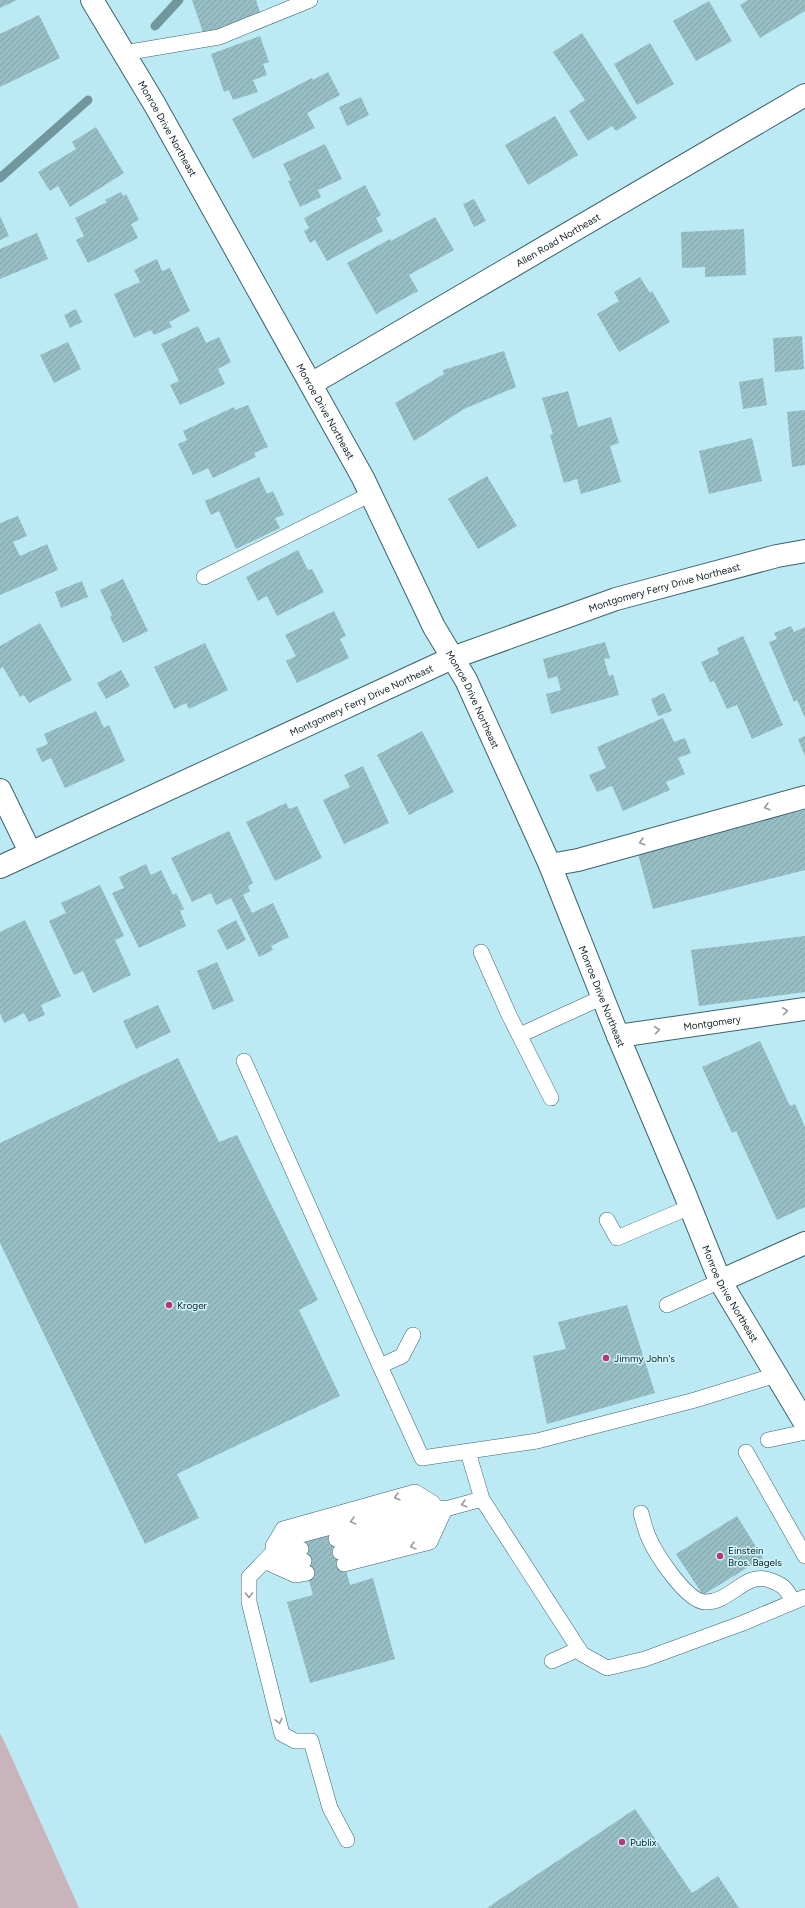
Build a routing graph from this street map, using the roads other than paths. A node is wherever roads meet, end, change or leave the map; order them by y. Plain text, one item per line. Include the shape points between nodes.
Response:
1 (92, 0) edge
2 (310, 0) edge
3 (124, 53) junction
4 (805, 95) edge
5 (311, 384) junction
6 (371, 494) junction
7 (805, 551) edge
8 (204, 577) dead end
9 (452, 658) junction
10 (0, 790) edge
11 (805, 797) edge
12 (30, 852) junction
13 (550, 865) junction
14 (0, 867) edge
15 (481, 952) dead end
16 (603, 997) junction
17 (805, 1009) edge
18 (520, 1035) junction
19 (618, 1036) junction
20 (244, 1061) dead end
21 (551, 1098) dead end
22 (690, 1206) junction
23 (607, 1220) dead end
24 (805, 1243) edge
25 (720, 1281) junction
26 (667, 1305) dead end
27 (413, 1335) dead end
28 (380, 1366) junction
29 (776, 1375) junction
30 (805, 1423) edge
31 (805, 1432) edge
32 (768, 1440) dead end
33 (468, 1452) junction
34 (746, 1452) dead end
35 (482, 1499) junction
36 (445, 1509) junction
37 (640, 1513) dead end
38 (805, 1556) edge
39 (264, 1561) junction
40 (304, 1561) dead end
41 (799, 1599) edge
42 (579, 1649) junction
43 (552, 1661) dead end
44 (347, 1840) dead end

1 - 3 street, Monroe Drive Northeast
2 - 3 lane via 219,37
3 - 5 street, Monroe Drive Northeast
4 - 5 street, Allen Road Northeast
5 - 6 street, Monroe Drive Northeast
6 - 8 lane
6 - 9 street, Monroe Drive Northeast via 434,627
7 - 9 street, Montgomery Ferry Drive Northeast via 777,556 616,599
9 - 12 street, Montgomery Ferry Drive Northeast
9 - 13 street, Monroe Drive Northeast via 466,680
10 - 12 street
11 -> 13 street via 578,860
12 - 14 street, Montgomery Ferry Drive Northeast
13 - 16 street, Monroe Drive Northeast
15 - 18 lane
16 - 18 lane
16 - 19 street, Monroe Drive Northeast
19 -> 17 street, Montgomery
18 - 21 lane
19 - 22 street, Monroe Drive Northeast
20 - 28 lane
22 - 23 lane via 617,1238
22 - 25 street, Monroe Drive Northeast
24 - 25 street
25 - 26 lane
25 - 29 street, Monroe Drive Northeast
27 - 28 lane via 402,1356
28 - 33 lane via 422,1458
29 - 30 street, Monroe Drive Northeast
29 - 33 lane via 695,1400 537,1441
31 - 32 lane
33 - 35 lane
34 - 38 lane
35 -> 36 lane
35 - 42 lane
36 -> 36 lane via 430,1542 340,1552
36 -> 39 lane via 417,1504 286,1539
37 - 41 lane via 648,1537 672,1575 692,1597 704,1602 718,1600 751,1579 765,1578 785,1587
39 - 40 lane via 293,1564
39 -> 44 lane via 249,1578 249,1602 282,1734 295,1741 311,1741 330,1808
41 - 42 lane via 743,1623 645,1659 607,1668 582,1654
42 - 43 lane

